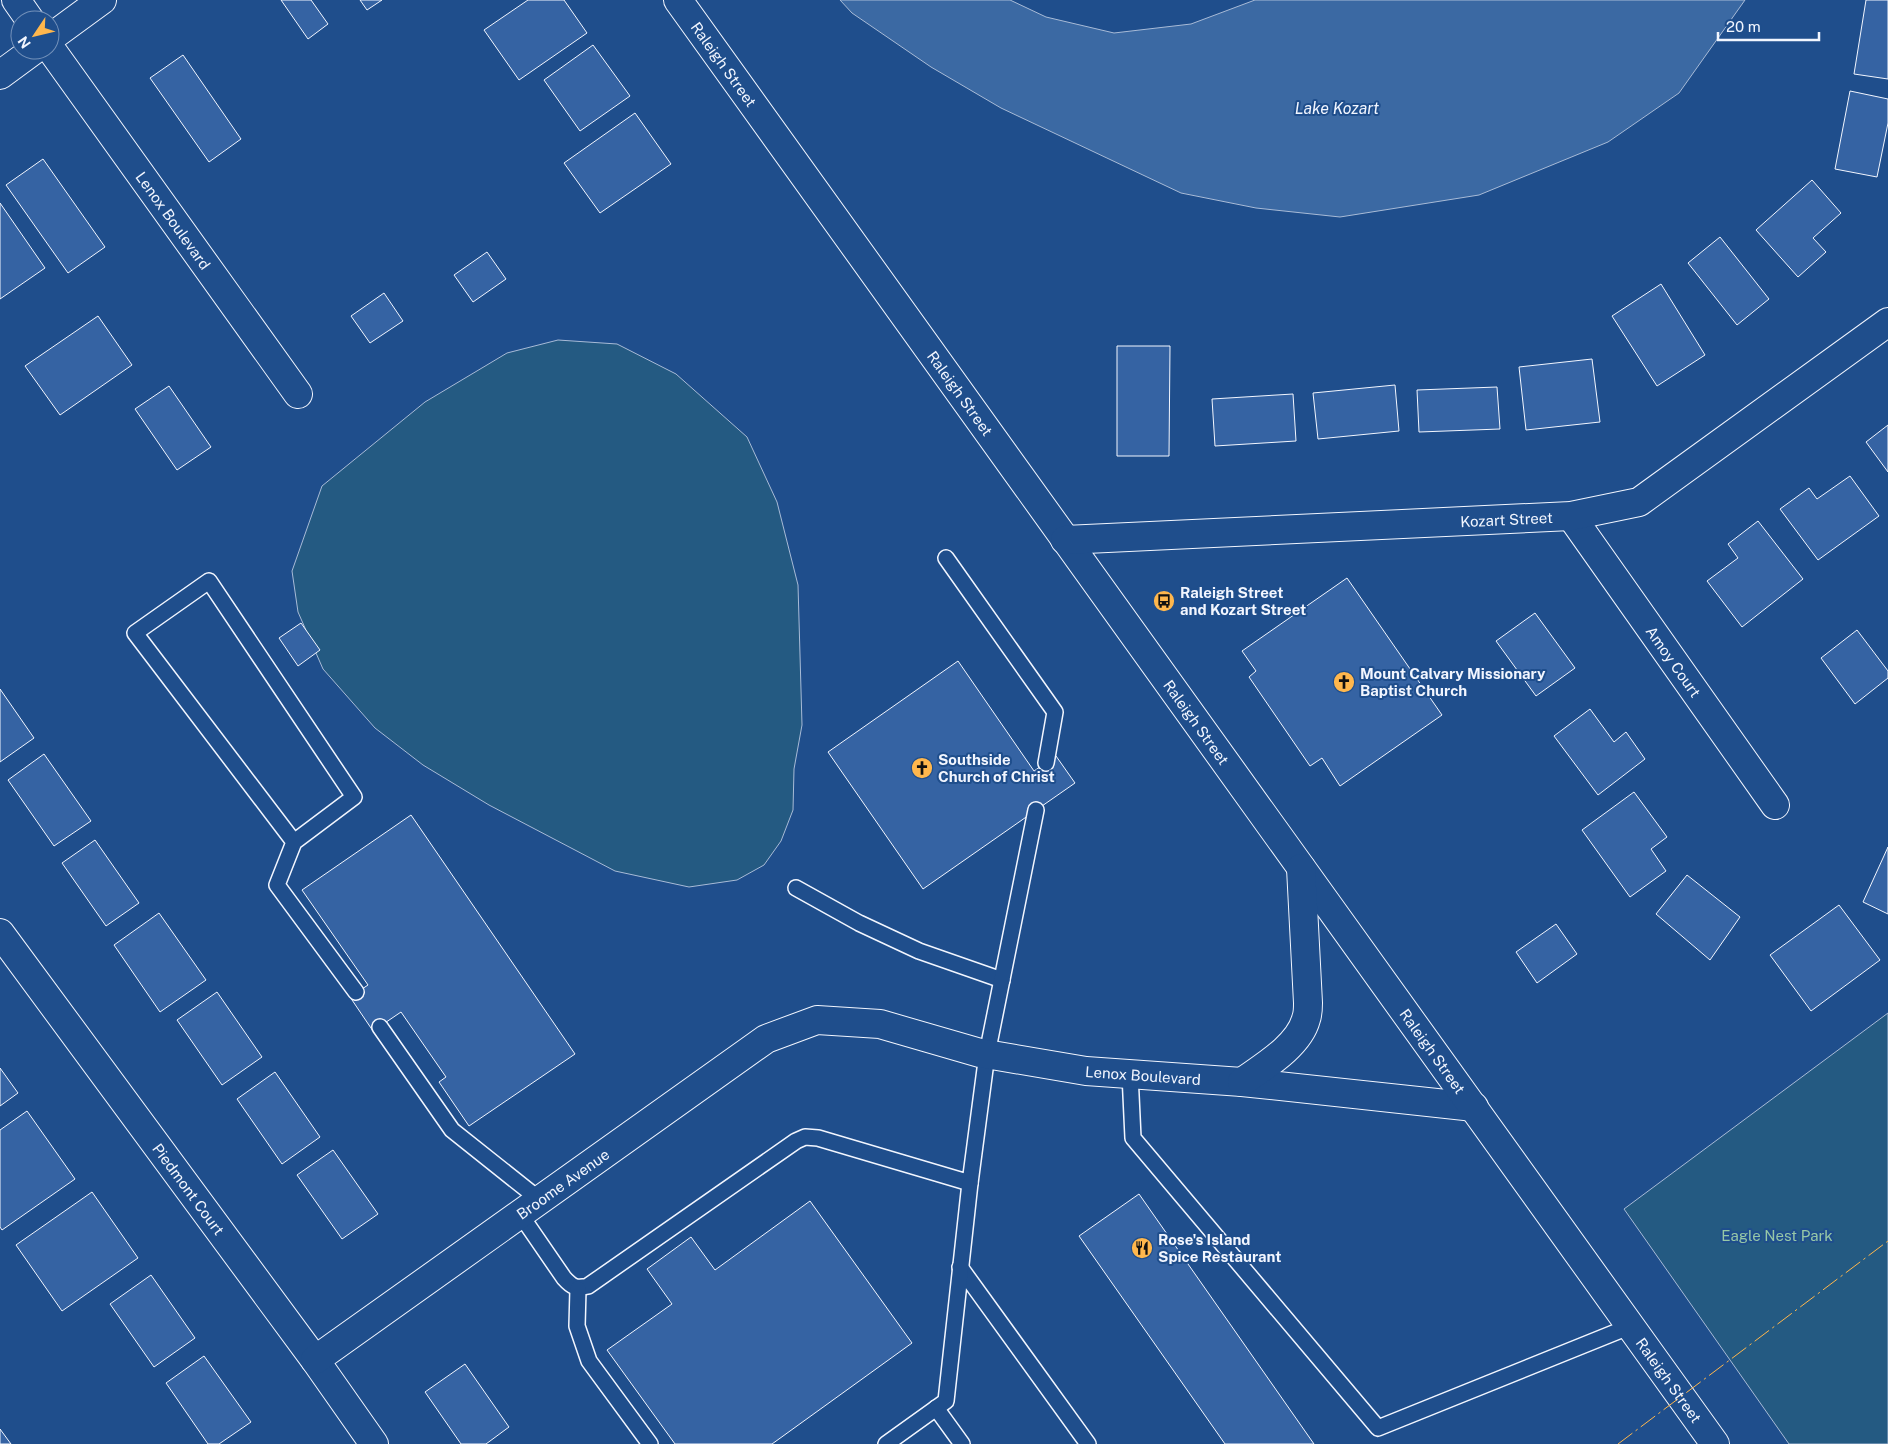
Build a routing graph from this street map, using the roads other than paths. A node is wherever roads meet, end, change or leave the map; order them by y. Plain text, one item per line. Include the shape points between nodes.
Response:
1 (102, 0) edge
2 (678, 0) edge
3 (60, 31) edge
4 (20, 60) edge
5 (59, 60) edge
6 (0, 75) edge
7 (1888, 322) edge
8 (298, 394) dead end
9 (1571, 516) junction
10 (1065, 540) junction
11 (946, 558) dead end
12 (1046, 763) dead end
13 (1775, 805) dead end
14 (1036, 810) dead end
15 (294, 842) junction
16 (1301, 868) junction
17 (796, 888) dead end
18 (0, 933) edge
19 (1002, 980) junction
20 (356, 992) dead end
21 (817, 1020) joint
22 (380, 1027) dead end
23 (987, 1054) junction
24 (1130, 1074) junction
25 (1242, 1082) junction
26 (1474, 1107) junction
27 (970, 1183) junction
28 (530, 1207) junction
29 (960, 1266) junction
30 (578, 1289) junction
31 (1631, 1326) junction
32 (315, 1360) junction
33 (936, 1408) junction
34 (374, 1444) edge
35 (650, 1444) edge
36 (886, 1444) edge
37 (962, 1444) edge
38 (1088, 1444) edge
39 (1714, 1444) edge

1 - 3 street
2 - 10 street, Raleigh Street
4 - 6 street
5 - 8 street, Lenox Boulevard
7 - 9 street, Kozart Street via 1639,502
9 - 10 street, Kozart Street
9 - 13 street, Amoy Court
10 - 16 street, Raleigh Street
11 - 12 lane via 1055,712
14 - 19 lane
15 - 15 lane via 135,633 209,581 354,797
15 - 20 lane via 277,885
16 - 25 street via 1308,1003 1306,1020 1296,1038
16 - 26 street, Raleigh Street
17 - 19 lane via 919,951
18 - 32 street, Piedmont Court
19 - 23 lane
21 - 23 street, Lenox Boulevard via 880,1024
21 - 28 street, Broome Avenue via 766,1039
22 - 28 lane via 452,1130
23 - 24 street, Lenox Boulevard via 1086,1071
23 - 27 lane
24 - 25 street, Lenox Boulevard
24 - 31 lane via 1133,1138 1378,1428
25 - 26 street, Lenox Boulevard
26 - 31 street, Raleigh Street
27 - 29 lane
27 - 30 lane via 818,1138 805,1137 588,1286
28 - 30 lane via 564,1278
28 - 32 street, Broome Avenue
29 - 33 lane via 946,1401
29 - 38 lane
30 - 35 lane via 577,1326 589,1361
31 - 39 street, Raleigh Street
32 - 34 street, Piedmont Court
33 - 36 lane
33 - 37 lane

